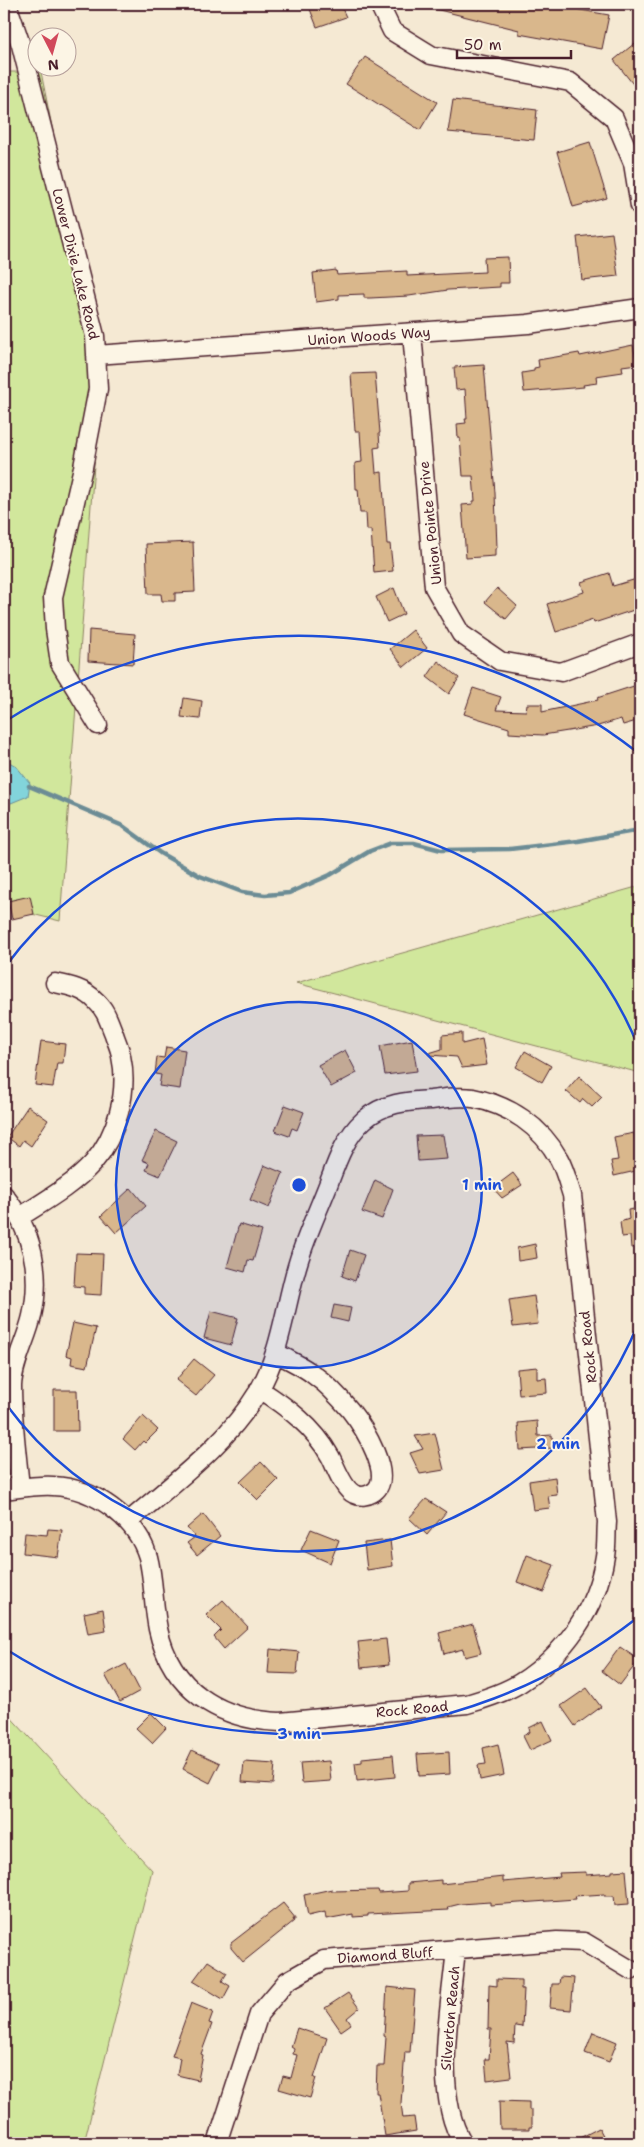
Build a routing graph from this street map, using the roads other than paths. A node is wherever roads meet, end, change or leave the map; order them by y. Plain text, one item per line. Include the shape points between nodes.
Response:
1 (7, 4) edge
2 (379, 4) edge
3 (640, 206) edge
4 (640, 308) edge
5 (412, 333) junction
6 (96, 355) junction
7 (640, 643) edge
8 (98, 725) dead end
9 (55, 983) dead end
10 (4, 1195) edge
11 (20, 1217) junction
12 (275, 1352) junction
13 (260, 1389) junction
14 (12, 1489) edge
15 (128, 1522) junction
16 (456, 1949) junction
17 (631, 1970) dead end
18 (217, 2143) edge
19 (463, 2143) edge

1 - 6 street, Lower Dixie Lake Road via 21,45 95,336
2 - 3 street via 392,31 432,55 570,82 614,118 633,163
4 - 5 street, Union Woods Way via 528,324
5 - 6 street, Union Woods Way
5 - 7 street, Union Pointe Drive via 434,587 461,634 500,661 561,672
6 - 8 street, Lower Dixie Lake Road via 98,389 53,597 60,663
9 - 11 street via 85,992 106,1014 121,1055 122,1099 112,1132 94,1162 75,1180
10 - 11 street
11 - 14 street via 32,1248 36,1281 32,1316 12,1385
12 - 13 street, Rock Road
12 - 13 street via 315,1375 350,1410 376,1454 382,1473 381,1484 367,1495 357,1496 349,1491 310,1429
12 - 15 street, Rock Road via 298,1262 340,1154 349,1136 365,1119 382,1108 401,1102 464,1097 504,1107 540,1133 560,1160 572,1195 607,1522 605,1556 596,1589 582,1620 564,1646 542,1668 519,1684 467,1704 280,1722 240,1718 200,1697 171,1664 158,1630 148,1557
13 - 15 street, Rock Road via 222,1440
14 - 15 street, Rock Road via 53,1486 80,1490 106,1502
16 - 17 street, Diamond Bluff via 584,1942
16 - 18 street, Diamond Bluff via 324,1960 287,1981 259,2014
16 - 19 street, Silverton Reach via 444,2074 454,2130

